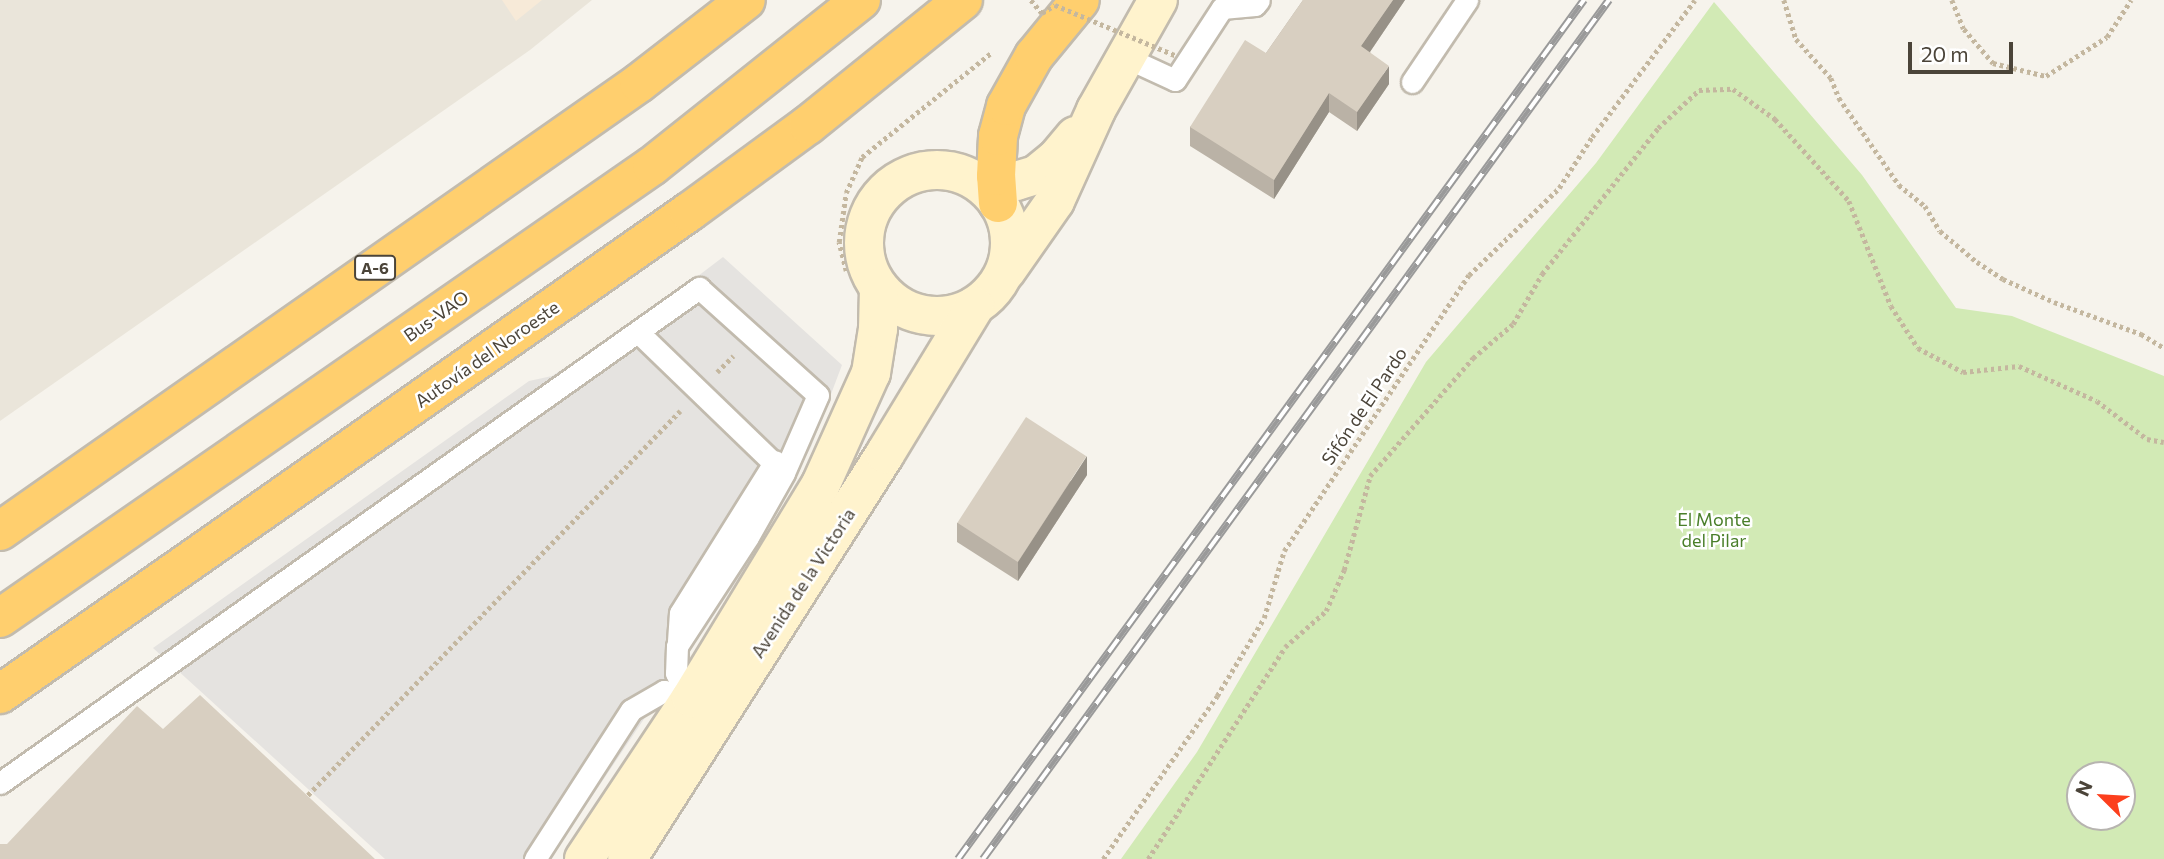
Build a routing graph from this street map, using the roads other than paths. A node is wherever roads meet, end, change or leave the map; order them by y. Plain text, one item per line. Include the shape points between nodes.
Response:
1 (746, 0) edge
2 (861, 0) edge
3 (963, 0) edge
4 (1080, 0) edge
5 (1158, 0) edge
6 (1259, 0) edge
7 (1467, 0) edge
8 (1125, 57) junction
9 (1412, 82) dead end
10 (1096, 110) junction
11 (992, 190) junction
12 (1003, 275) junction
13 (879, 288) junction
14 (975, 306) junction
15 (639, 333) junction
16 (779, 467) junction
17 (0, 531) edge
18 (825, 546) junction
19 (0, 618) edge
20 (0, 694) edge
21 (691, 698) junction
22 (0, 783) edge
23 (535, 859) edge
24 (584, 859) edge
25 (609, 859) edge
26 (627, 859) edge

1 - 17 highway, A-6 via 639,83
2 - 19 highway, Bus-VAO via 652,166
3 - 20 highway, Autovía del Noroeste via 808,125 678,220
4 - 11 highway via 1034,56 1006,106
5 - 8 street
6 - 8 lane via 1255,5 1223,8 1175,80
7 - 9 lane
8 - 10 street
10 - 11 street via 1056,159 1036,175
10 - 12 street via 1055,201
11 - 12 street via 1010,237
11 - 13 street via 961,174 938,170 915,173 894,184 867,221 868,267
12 - 14 street via 992,293
13 - 14 street via 904,308 934,317
13 - 21 street, Avenida de la Victoria via 875,351 860,402 821,484
14 - 18 street, Avenida de la Victoria
15 - 16 lane
15 - 16 lane via 699,288 818,395
15 - 22 lane
16 - 21 lane via 748,537 677,646 676,673
18 - 21 lane via 797,563 712,693
18 - 26 street, Avenida de la Victoria
21 - 23 lane via 664,691 631,710
21 - 24 street, Avenida de la Victoria
21 - 25 lane via 695,714 684,741

